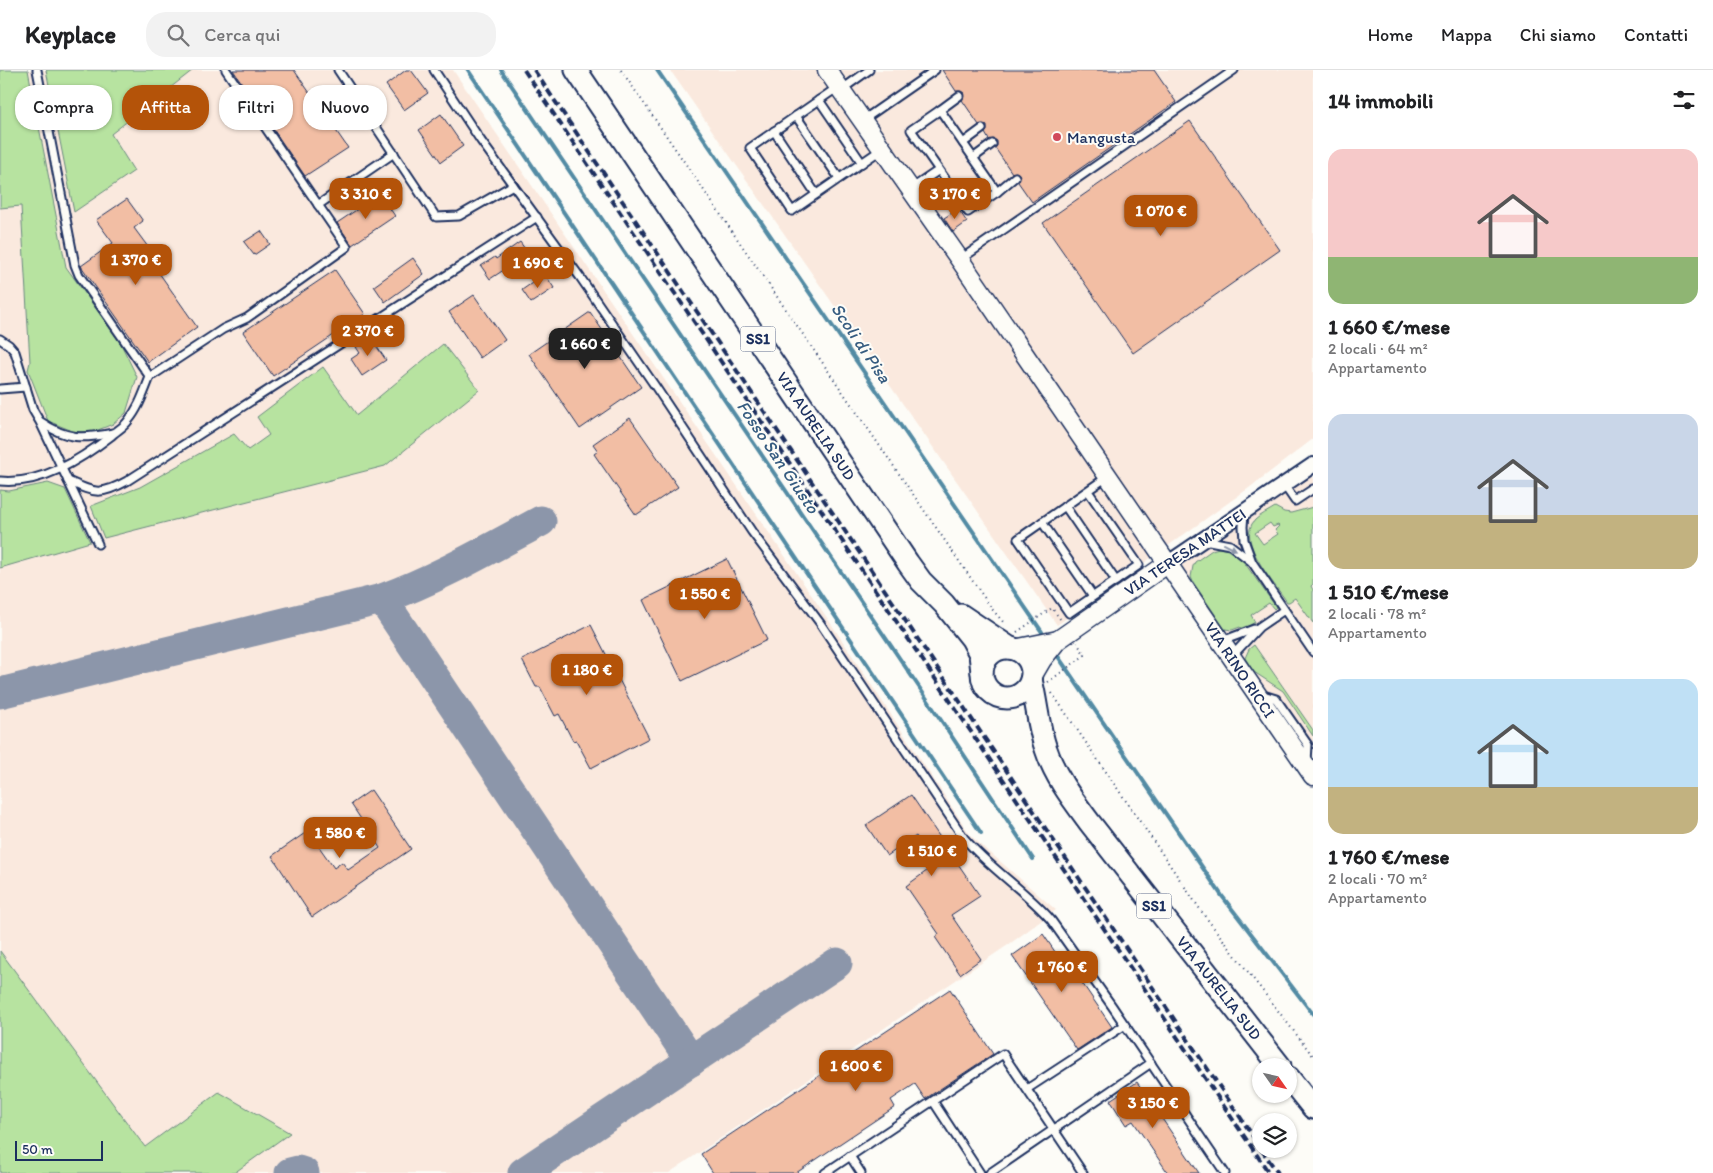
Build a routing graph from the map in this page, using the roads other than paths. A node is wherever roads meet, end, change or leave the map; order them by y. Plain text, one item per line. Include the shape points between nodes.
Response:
1 (37, 70) edge
2 (226, 70) edge
3 (338, 70) edge
4 (434, 70) edge
5 (576, 70) edge
6 (827, 70) edge
7 (869, 70) edge
8 (935, 70) edge
9 (1234, 70) edge
10 (840, 88) junction
11 (960, 96) dead end
12 (820, 100) junction
13 (940, 110) junction
14 (796, 116) junction
15 (862, 120) junction
16 (982, 129) dead end
17 (774, 131) junction
18 (962, 143) junction
19 (992, 144) dead end
20 (882, 149) junction
21 (394, 153) junction
22 (973, 158) junction
23 (862, 162) junction
24 (939, 170) junction
25 (1015, 177) dead end
26 (839, 178) junction
27 (513, 185) junction
28 (910, 190) junction
29 (997, 192) junction
30 (816, 194) junction
31 (318, 205) junction
32 (536, 217) junction
33 (960, 260) junction
34 (0, 339) edge
35 (150, 377) junction
36 (26, 387) junction
37 (0, 389) edge
38 (40, 422) junction
39 (115, 432) junction
40 (1313, 465) edge
41 (62, 468) junction
42 (1107, 477) junction
43 (68, 480) junction
44 (0, 481) edge
45 (1284, 485) junction
46 (1313, 489) edge
47 (1088, 491) junction
48 (1064, 506) junction
49 (1244, 512) junction
50 (1042, 522) junction
51 (1203, 540) junction
52 (98, 544) dead end
53 (1252, 562) junction
54 (1167, 564) junction
55 (1116, 581) junction
56 (1093, 596) junction
57 (944, 604) junction
58 (1284, 610) junction
59 (1259, 627) junction
60 (1066, 639) junction
61 (1015, 640) junction
62 (1221, 641) junction
63 (1313, 652) edge
64 (1231, 657) junction
65 (982, 672) junction
66 (1032, 678) junction
67 (998, 697) junction
68 (1042, 737) junction
69 (1310, 772) edge
70 (1124, 1025) junction
71 (1274, 1058) edge
72 (1151, 1063) junction
73 (1027, 1089) junction
74 (1298, 1089) edge
75 (932, 1101) junction
76 (1313, 1108) edge
77 (1054, 1130) junction
78 (850, 1156) junction
79 (825, 1173) edge
80 (861, 1173) edge
81 (980, 1173) edge
82 (990, 1173) edge
83 (1082, 1173) edge
84 (1225, 1173) edge

1 - 35 lane via 76,265
2 - 31 lane
3 - 21 lane
4 - 27 lane
5 - 57 main road, VIA AURELIA SUD / SS1 via 908,563
6 - 10 street, VIA RINO RICCI
7 - 10 lane
8 - 15 lane
9 - 33 lane
10 - 12 lane
10 - 15 street, VIA RINO RICCI
11 - 13 lane
12 - 14 lane
12 - 23 lane
13 - 18 lane
13 - 24 lane via 911,130
14 - 17 lane
14 - 26 lane
15 - 20 street, VIA RINO RICCI
16 - 18 lane
17 - 30 lane
17 - 30 lane via 750,148 792,211
18 - 22 lane
19 - 22 lane
20 - 23 lane
20 - 28 street, VIA RINO RICCI
21 - 27 lane via 436,217 459,216
21 - 31 lane
22 - 29 lane
23 - 26 lane
24 - 28 lane
24 - 29 lane via 968,212
25 - 29 lane
26 - 30 lane
27 - 32 lane
28 - 33 street, VIA RINO RICCI
31 - 35 lane via 347,247 247,318 223,328
32 - 43 lane via 113,489 93,492
32 - 70 lane via 655,386 752,532 824,630 964,838 1051,920
33 - 42 street, VIA RINO RICCI
34 - 36 lane via 15,352
35 - 39 lane via 128,422
36 - 37 lane
36 - 38 lane
38 - 39 lane via 56,433 74,436 91,438
38 - 41 lane
39 - 41 lane
40 - 45 street, VIA TERESA MATTEI
41 - 43 lane
41 - 44 lane via 36,478
42 - 47 lane
42 - 54 street, VIA RINO RICCI
43 - 52 lane
45 - 46 lane via 1295,502
45 - 49 street, VIA TERESA MATTEI
47 - 48 lane
47 - 55 lane via 1139,565
48 - 50 lane
48 - 55 lane
49 - 51 street, VIA TERESA MATTEI
49 - 53 lane via 1244,540
50 - 56 lane
50 - 56 lane via 1018,539 1069,613
51 -> 53 lane via 1230,545
51 - 54 street, VIA TERESA MATTEI
53 - 58 lane
54 - 60 street, VIA TERESA MATTEI
54 - 62 street, VIA RINO RICCI
55 - 56 lane
57 - 61 main road, SS1
57 - 65 main road, SS1 via 977,647
58 - 59 lane
58 - 63 lane
59 - 62 lane
59 - 64 lane
60 - 61 street
60 - 66 street via 1042,660
61 - 65 main road via 989,655
61 - 66 main road, SS1 via 1029,661
62 - 64 street, VIA RINO RICCI
64 - 69 street, VIA RINO RICCI
65 - 67 main road, SS1 via 986,688
66 - 67 main road via 1020,695 1008,699
66 - 68 main road, SS1
67 - 68 main road, SS1 via 1022,713
68 - 71 main road, VIA AURELIA SUD / SS1 via 1050,762 1080,810
70 - 72 lane
70 - 73 lane
72 - 77 lane
72 - 84 lane
73 - 75 lane via 1003,1054
73 - 77 lane
74 - 76 main road
75 - 78 lane
75 - 81 lane
77 - 82 lane
77 - 83 lane
78 - 79 lane
78 - 80 lane

